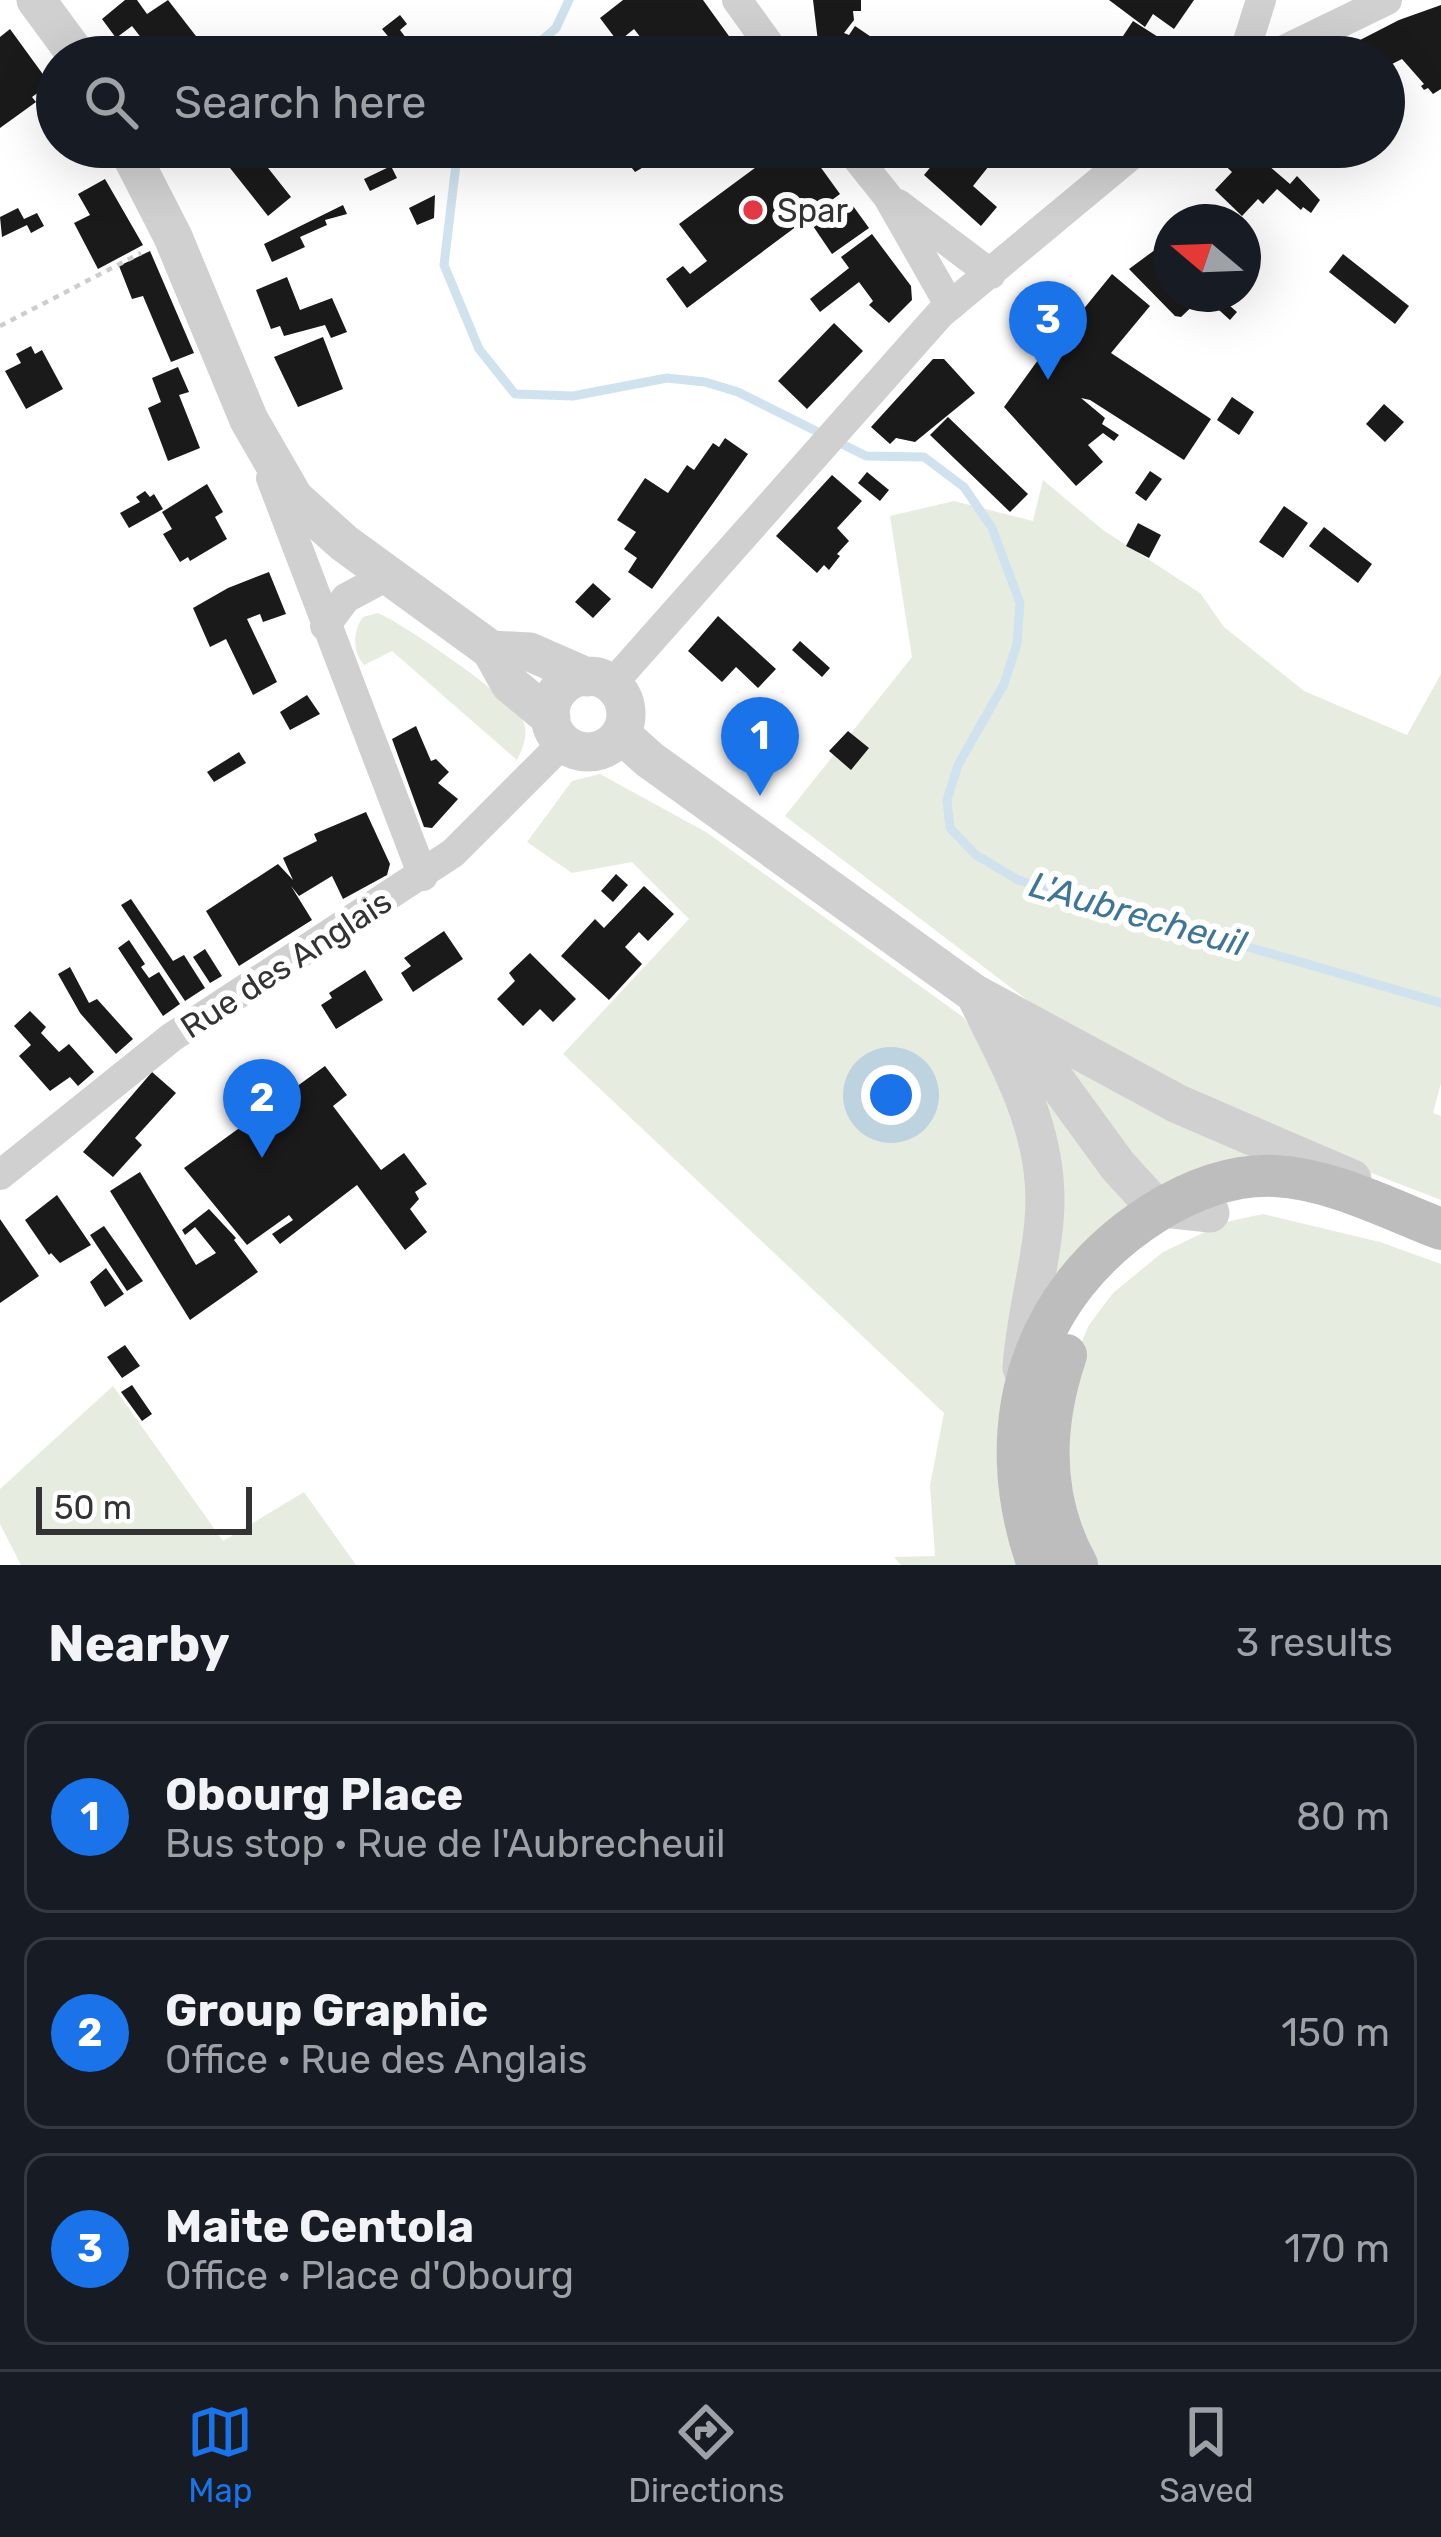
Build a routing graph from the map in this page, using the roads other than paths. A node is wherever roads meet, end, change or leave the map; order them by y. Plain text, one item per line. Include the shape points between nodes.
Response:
1 (36, 0) edge
2 (737, 0) edge
3 (1261, 0) edge
4 (1387, 0) edge
5 (63, 36) edge
6 (763, 36) edge
7 (1250, 36) edge
8 (1313, 36) edge
9 (138, 168) edge
10 (865, 168) edge
11 (1116, 168) edge
12 (888, 197) junction
13 (991, 274) junction
14 (950, 306) junction
15 (250, 419) junction
16 (389, 575) junction
17 (325, 626) junction
18 (490, 650) junction
19 (599, 681) junction
20 (557, 730) junction
21 (621, 734) junction
22 (423, 876) junction
23 (975, 994) junction
24 (0, 1175) edge
25 (1163, 1208) junction
26 (1210, 1213) junction
27 (1440, 1223) edge
28 (1020, 1413) junction
29 (1038, 1565) edge
30 (1077, 1565) edge

1 - 5 street
2 - 6 street
3 - 7 street
4 - 8 street
9 - 15 street
10 - 12 street
11 - 13 street
12 - 13 street
12 - 14 street
13 - 14 street
14 - 19 street
15 - 16 street via 295,498
15 - 17 street
16 - 17 street via 346,598
16 - 18 street
17 - 22 street
18 - 19 street via 530,652
18 - 20 street via 510,684
19 - 20 street via 564,685 551,705
19 - 21 street via 620,692
20 - 21 street via 587,752
20 - 22 street, Rue des Anglais via 453,853
21 - 23 street
22 - 24 street, Rue des Anglais via 172,1036
23 - 25 street via 1118,1166
23 - 27 street via 1178,1104
23 - 28 street via 1028,1100 1046,1176
25 - 26 street
25 - 27 main road via 1216,1184 1275,1176
25 - 28 main road via 1096,1258 1067,1294 1048,1325
26 - 27 main road via 1307,1202
26 - 30 main road via 1130,1261 1099,1292 1070,1346 1047,1429 1048,1469
28 - 29 main road via 1016,1483

